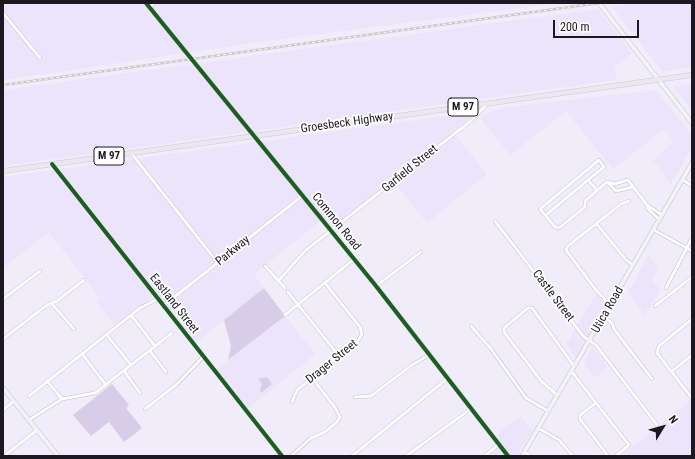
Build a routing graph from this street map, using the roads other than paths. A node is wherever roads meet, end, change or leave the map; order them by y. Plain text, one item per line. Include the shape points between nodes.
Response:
1 (146, 3) edge
2 (155, 3) edge
3 (599, 3) edge
4 (150, 7) junction
5 (3, 13) edge
6 (6, 17) junction
7 (3, 20) edge
8 (40, 58) dead end
9 (692, 75) edge
10 (658, 80) junction
11 (487, 104) junction
12 (692, 123) edge
13 (253, 136) junction
14 (131, 153) junction
15 (692, 163) edge
16 (52, 164) junction
17 (3, 171) edge
18 (588, 180) junction
19 (683, 180) junction
20 (607, 182) junction
21 (692, 186) edge
22 (633, 188) junction
23 (597, 190) junction
24 (302, 196) junction
25 (629, 201) dead end
26 (647, 205) junction
27 (546, 215) junction
28 (662, 215) junction
29 (660, 220) junction
30 (495, 221) dead end
31 (596, 223) junction
32 (654, 230) junction
33 (330, 232) junction
34 (692, 238) edge
35 (687, 248) junction
36 (692, 251) edge
37 (421, 252) dead end
38 (353, 260) junction
39 (218, 263) junction
40 (634, 265) junction
41 (265, 266) dead end
42 (40, 271) dead end
43 (692, 277) edge
44 (84, 280) dead end
45 (279, 280) junction
46 (325, 283) junction
47 (376, 286) junction
48 (285, 288) dead end
49 (666, 288) dead end
50 (288, 292) dead end
51 (158, 299) junction
52 (3, 300) edge
53 (52, 304) junction
54 (298, 304) junction
55 (610, 305) junction
56 (164, 306) junction
57 (655, 306) dead end
58 (131, 315) junction
59 (285, 315) dead end
60 (604, 317) junction
61 (692, 319) edge
62 (471, 326) dead end
63 (74, 329) dead end
64 (172, 333) dead end
65 (106, 334) junction
66 (3, 339) edge
67 (590, 341) junction
68 (155, 346) junction
69 (150, 350) junction
70 (82, 354) junction
71 (429, 355) junction
72 (692, 355) edge
73 (339, 356) junction
74 (202, 357) junction
75 (131, 365) junction
76 (574, 366) junction
77 (124, 371) junction
78 (571, 371) junction
79 (166, 372) dead end
80 (671, 372) junction
81 (312, 378) junction
82 (448, 378) junction
83 (652, 379) dead end
84 (47, 381) junction
85 (106, 385) junction
86 (3, 388) edge
87 (140, 393) dead end
88 (557, 395) junction
89 (29, 396) dead end
90 (692, 396) edge
91 (355, 397) dead end
92 (62, 399) junction
93 (14, 402) junction
94 (292, 402) dead end
95 (596, 403) junction
96 (472, 408) junction
97 (145, 409) dead end
98 (3, 410) edge
99 (548, 411) junction
100 (28, 420) junction
101 (658, 425) dead end
102 (538, 428) junction
103 (37, 430) junction
104 (500, 444) junction
105 (525, 452) junction
106 (4, 456) edge
107 (58, 456) edge
108 (282, 456) edge
109 (291, 456) edge
110 (352, 456) edge
111 (406, 456) edge
112 (485, 456) edge
113 (508, 456) edge
114 (522, 456) edge
115 (530, 456) edge
116 (573, 456) edge
117 (608, 456) edge
118 (616, 456) edge

1 - 4 street, Common Road
2 - 4 street
3 - 10 main road
4 - 13 street, Common Road
5 - 6 street
6 - 7 street
6 - 8 street
9 - 10 main road, Groesbeck Highway / M 97
10 - 11 main road, Groesbeck Highway / M 97
10 - 12 main road
11 - 13 main road, Groesbeck Highway / M 97
11 - 33 street, Garfield Street via 472,120
13 - 14 main road, Groesbeck Highway / M 97
13 - 24 street, Common Road
14 - 16 main road, Groesbeck Highway / M 97
14 - 39 street
15 - 19 main road, Utica Road
16 - 17 main road, Groesbeck Highway / M 97
16 - 51 street, Eastland Street
18 - 23 street
18 - 27 street
18 - 27 street via 604,166 599,160 540,208
19 - 21 street
19 - 28 main road, Utica Road
20 - 22 street via 616,191
20 - 22 street via 614,184 628,180
20 - 23 street
22 - 26 street
23 - 27 street via 585,201 585,207 559,228 555,227
24 - 33 street, Common Road
24 - 39 street, Parkway
25 - 31 street
26 - 28 street
26 - 29 street
28 - 29 main road, Utica Road
29 - 32 main road, Utica Road
30 - 67 street, Castle Street via 584,337
31 - 40 street via 626,260
31 - 55 street via 566,250
32 - 35 street
32 - 40 main road, Utica Road
33 - 38 street, Common Road
33 - 45 street, Garfield Street via 306,250
34 - 35 street
35 - 36 street
35 - 49 street
37 - 47 street
38 - 46 street
38 - 47 street, Common Road
39 - 56 street, Parkway
40 - 55 main road, Utica Road
41 - 45 street
42 - 52 street
43 - 57 street
44 - 53 street
45 - 48 street
46 - 54 street
46 - 73 street, Drager Street via 362,332 360,338
47 - 71 street, Common Road
50 - 54 street
51 - 56 street, Eastland Street
51 - 58 street via 144,304
53 - 63 street
53 - 66 street via 47,305
54 - 59 street
54 - 73 street
55 - 60 main road, Utica Road
56 - 74 street, Eastland Street
58 - 65 street
58 - 68 street
60 - 67 main road, Utica Road
60 - 83 street via 612,323
61 - 80 street via 657,349 658,355
62 - 99 street via 526,398
64 - 68 street
65 - 70 street
65 - 75 street
67 - 76 main road, Utica Road
67 - 101 street, Castle Street via 596,345
68 - 69 street
69 - 75 street
69 - 79 street
70 - 84 street
70 - 85 street
71 - 82 street, Common Road
71 - 91 street via 371,396
72 - 80 street
73 - 81 street, Drager Street
74 - 97 street via 177,384
74 - 108 street, Eastland Street
75 - 77 street
76 - 78 main road, Utica Road
76 - 88 street via 532,308 528,308 504,328 504,332 542,382
77 - 85 street
77 - 87 street
78 - 88 main road, Utica Road
78 - 95 street
80 - 90 street
81 - 94 street, Drager Street via 297,390
81 - 109 street via 340,417 325,432 311,438
82 - 96 street, Common Road
82 - 110 street
84 - 89 street
84 - 92 street
85 - 92 street via 95,393
86 - 93 main road
88 - 99 main road, Utica Road
92 - 100 street
93 - 98 street
93 - 100 main road
95 - 117 street via 580,415 580,419
95 - 118 street via 629,445
96 - 104 street, Common Road
96 - 111 street
99 - 102 main road, Utica Road
100 - 103 main road
102 - 105 main road, Utica Road
102 - 116 street via 559,440
103 - 106 street
103 - 107 main road
104 - 112 street
104 - 113 street, Common Road
105 - 114 main road, Utica Road
105 - 115 street

